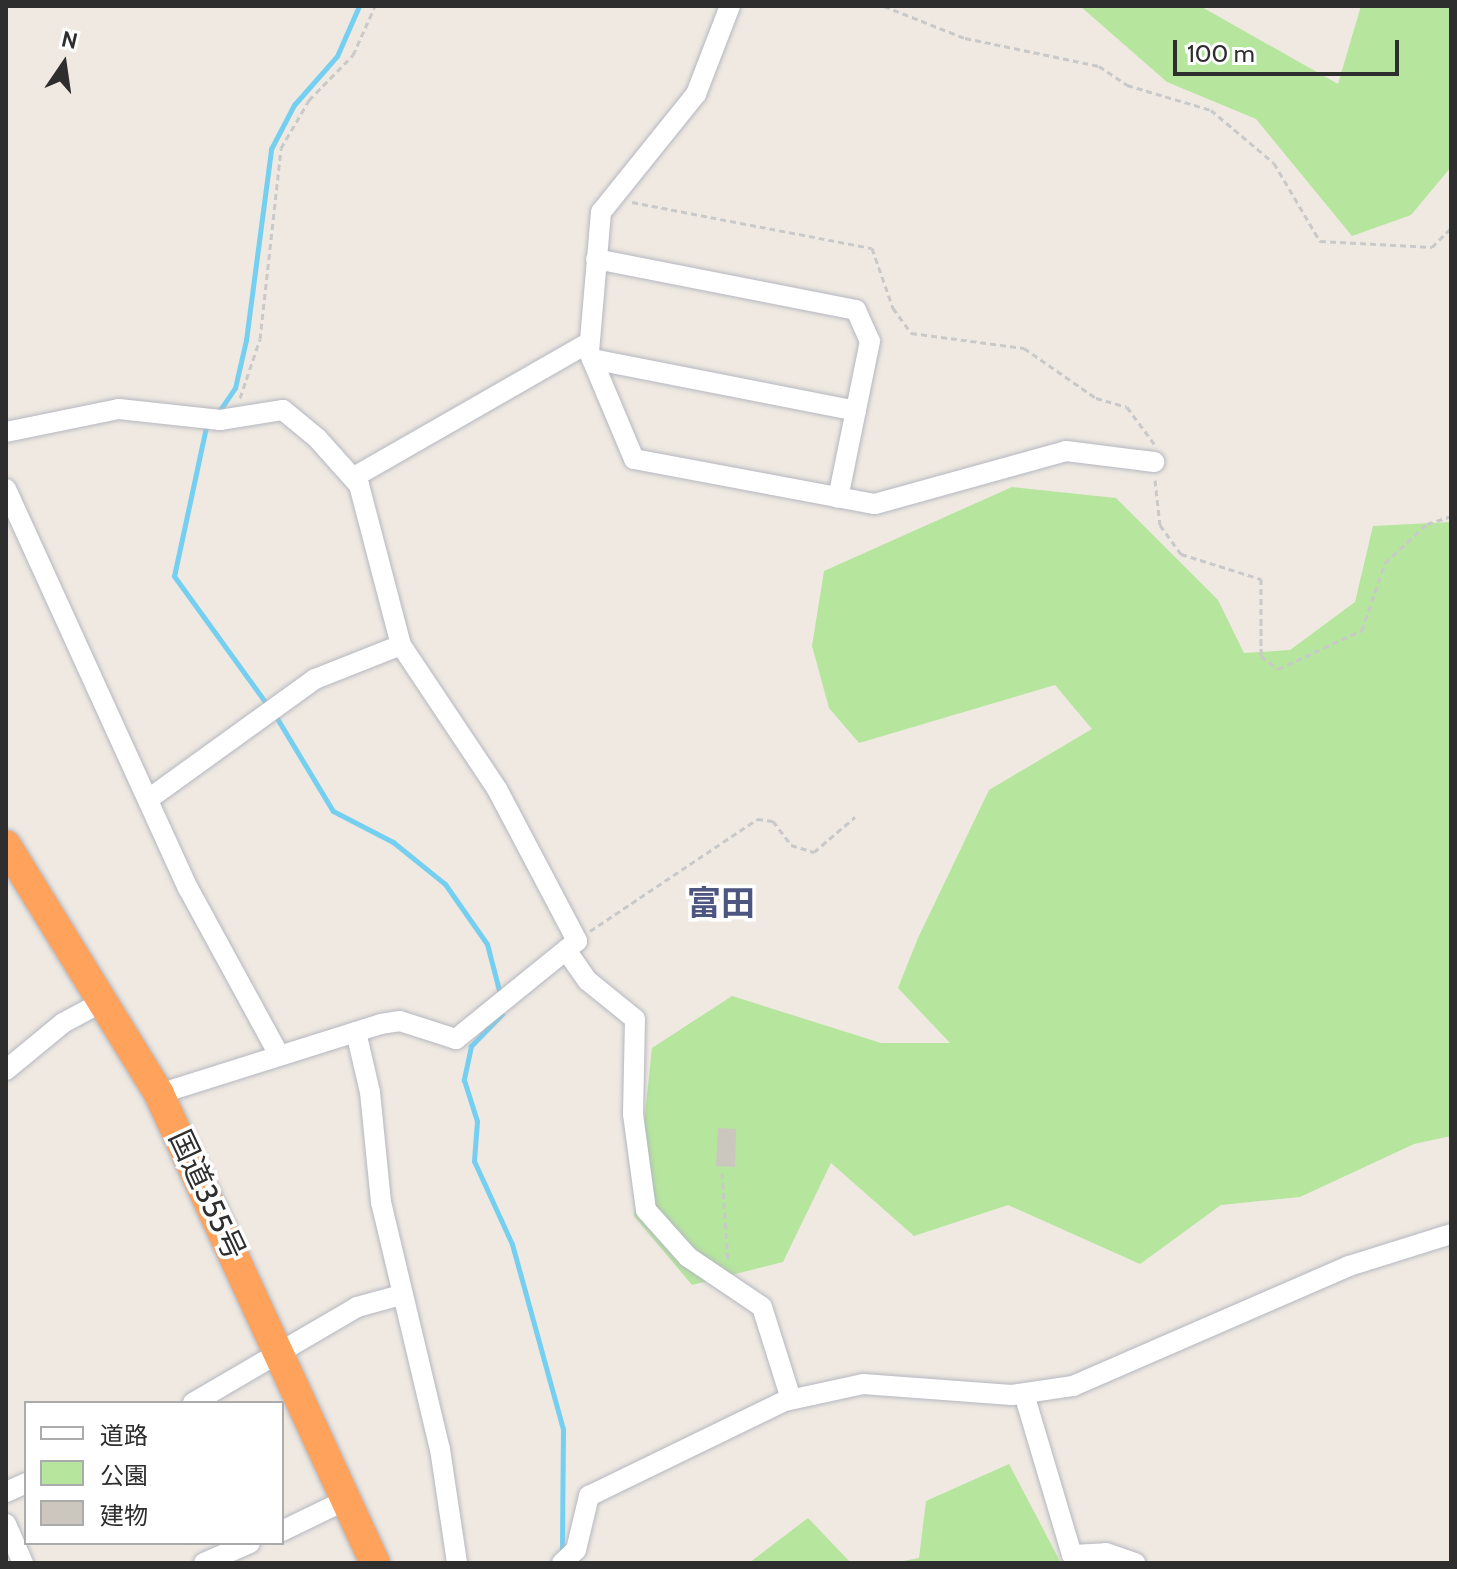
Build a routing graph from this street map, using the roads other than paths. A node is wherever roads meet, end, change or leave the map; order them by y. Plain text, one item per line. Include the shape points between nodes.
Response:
1 (730, 6) edge
2 (596, 259) junction
3 (590, 351) junction
4 (856, 411) junction
5 (6, 432) edge
6 (1154, 462) road end
7 (354, 477) junction
8 (6, 489) edge
9 (838, 498) junction
10 (401, 645) junction
11 (150, 798) junction
12 (6, 845) edge
13 (571, 946) junction
14 (106, 1000) junction
15 (356, 1032) junction
16 (279, 1055) junction
17 (6, 1070) edge
18 (159, 1094) junction
19 (1451, 1234) edge
20 (401, 1295) junction
21 (282, 1354) junction
22 (1024, 1394) junction
23 (791, 1399) junction
24 (197, 1401) edge
25 (350, 1498) junction
26 (6, 1524) edge
27 (284, 1530) edge
28 (245, 1545) edge
29 (564, 1562) edge
30 (23, 1563) edge
31 (204, 1563) edge
32 (375, 1563) edge
33 (457, 1563) edge
34 (1135, 1563) edge

1 - 2 street via 696,94 601,212
2 - 3 street
2 - 4 street via 856,310 870,341
3 - 4 street
3 - 7 street
3 - 9 street via 634,459
4 - 9 street
5 - 7 street via 119,409 235,418 283,410
6 - 9 street via 1066,451 875,504
7 - 10 street
8 - 11 street
10 - 11 street via 315,679
10 - 13 street via 497,789
11 - 16 street via 207,926
12 - 14 highway, 国道355号
13 - 15 street via 456,1039 400,1021
13 - 23 street via 588,981 630,1008 637,1038 633,1114 646,1210 730,1290 762,1307
14 - 17 street via 63,1023
14 - 18 highway, 国道355号
15 - 16 street
15 - 20 street
16 - 18 street
18 - 21 highway, 国道355号
19 - 22 street via 1349,1266 1073,1386
20 - 21 street via 357,1307
20 - 33 street via 440,1449
21 - 24 street
21 - 25 highway, 国道355号
22 - 23 street via 863,1384
22 - 34 street via 1072,1555 1106,1553
23 - 29 street via 589,1496 576,1550
25 - 27 street
25 - 32 highway, 国道355号
26 - 30 street
28 - 31 street

